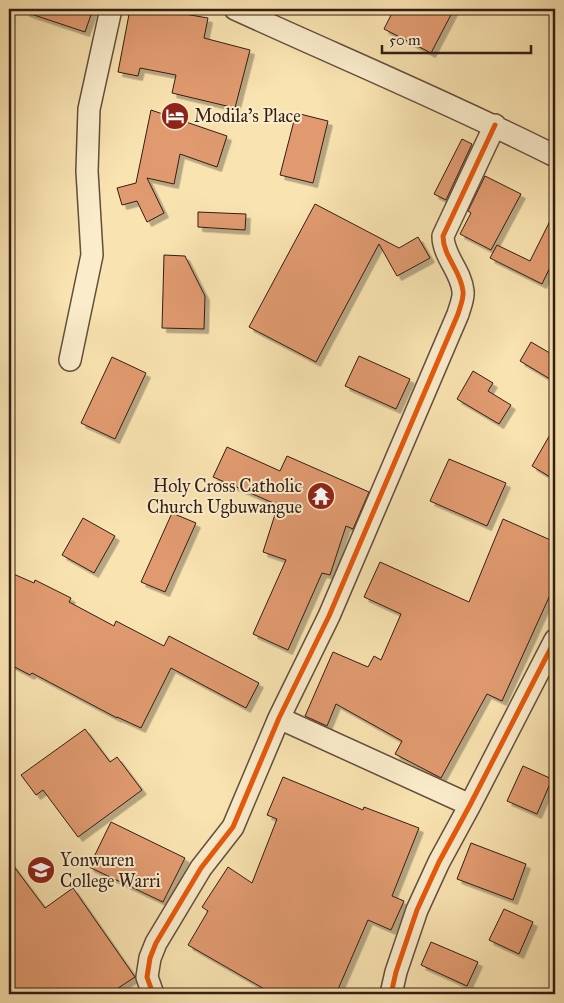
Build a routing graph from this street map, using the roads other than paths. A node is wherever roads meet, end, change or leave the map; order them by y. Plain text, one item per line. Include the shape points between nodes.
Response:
1 (112, 9) edge
2 (235, 9) edge
3 (495, 125) junction
4 (555, 156) edge
5 (70, 360) dead end
6 (555, 640) edge
7 (280, 718) junction
8 (470, 805) junction
9 (153, 994) edge
10 (391, 994) edge

1 - 5 street via 89,109 87,170 92,255
2 - 3 street
3 - 4 street
3 - 7 street via 443,236 443,246 464,293 458,314 330,616
6 - 8 street
7 - 8 street
7 - 9 street via 233,827 200,868 156,943 146,976
8 - 10 street via 416,910

